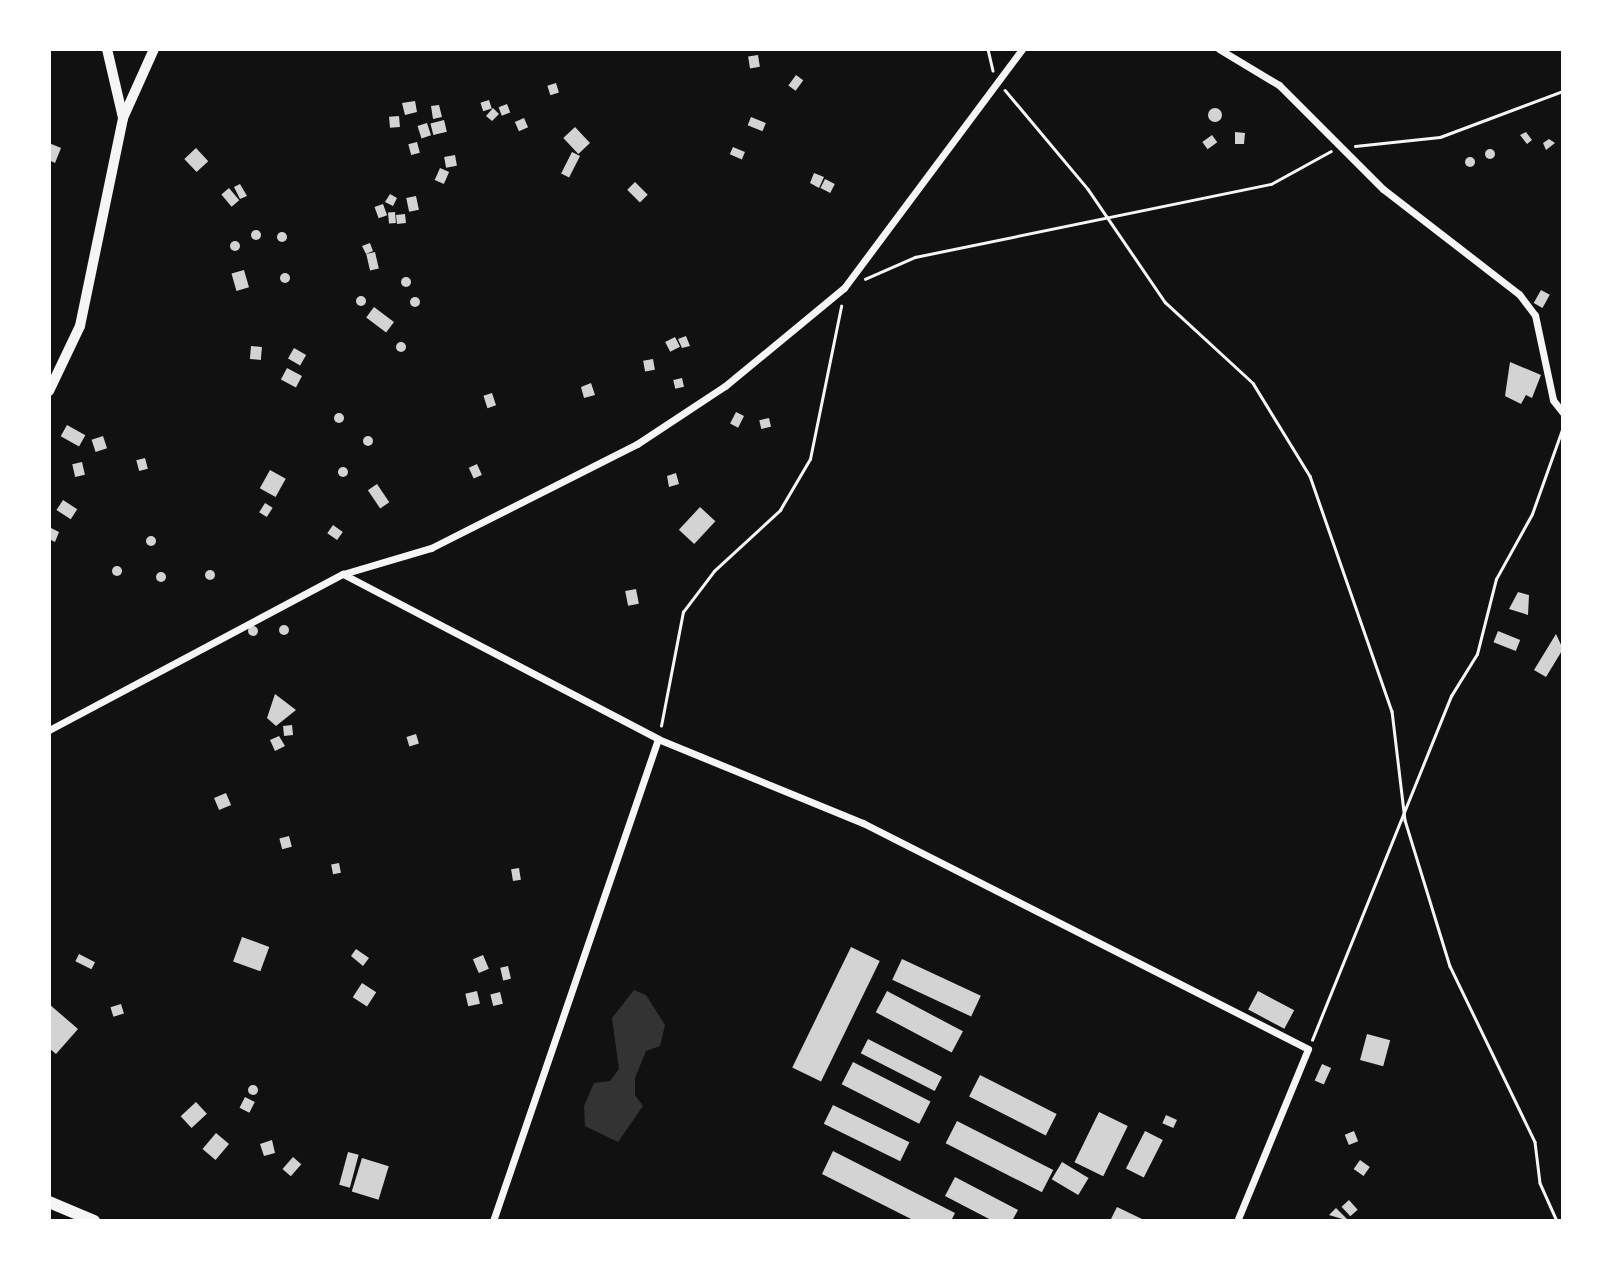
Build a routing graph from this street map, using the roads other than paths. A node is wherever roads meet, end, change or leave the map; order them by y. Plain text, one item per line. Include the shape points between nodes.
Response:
1 (107, 49) edge
2 (154, 49) edge
3 (1021, 49) edge
4 (1219, 49) edge
5 (123, 118) junction
6 (49, 391) edge
7 (1563, 414) edge
8 (343, 574) junction
9 (49, 730) edge
10 (658, 739) junction
11 (49, 1202) edge
12 (94, 1221) edge
13 (492, 1221) edge
14 (1237, 1221) edge

1 - 5 street
2 - 5 main road
3 - 8 street via 995,77 844,288 725,386 637,444 431,548
4 - 7 street via 1279,85 1336,148 1519,294 1535,315 1553,400
5 - 6 main road via 80,327
8 - 9 street
8 - 10 street
10 - 13 street
10 - 14 street via 863,823 1308,1049
11 - 12 highway

